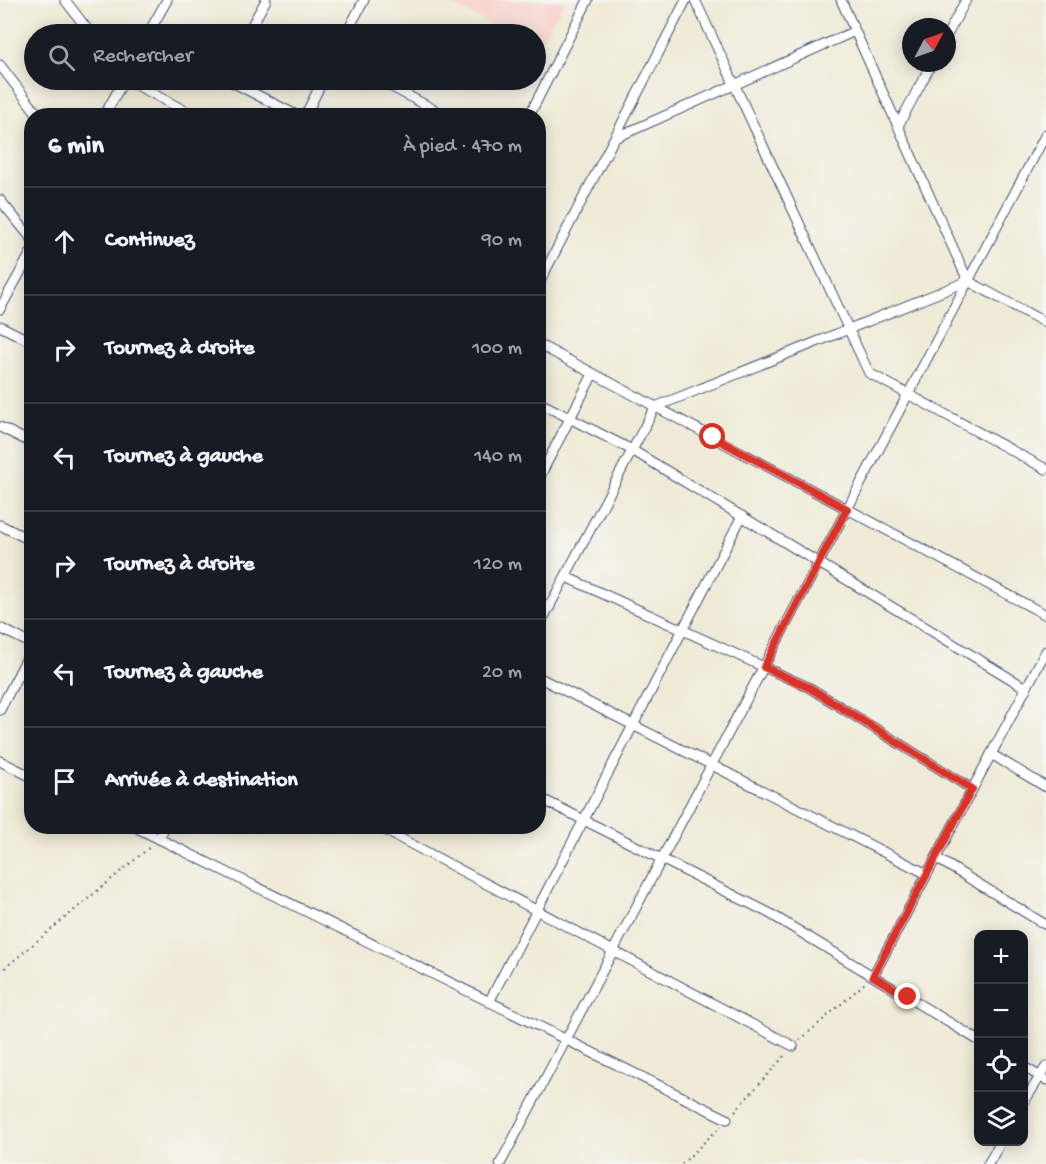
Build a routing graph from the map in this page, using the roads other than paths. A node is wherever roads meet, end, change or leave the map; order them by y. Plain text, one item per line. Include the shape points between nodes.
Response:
1 (65, 0) edge
2 (167, 0) edge
3 (266, 0) edge
4 (364, 0) edge
5 (588, 0) edge
6 (686, 0) edge
7 (695, 0) edge
8 (841, 0) edge
9 (966, 0) edge
10 (956, 18) edge
11 (83, 24) edge
12 (154, 24) edge
13 (253, 24) edge
14 (351, 24) edge
15 (855, 31) junction
16 (0, 65) edge
17 (927, 72) edge
18 (546, 83) edge
19 (734, 85) junction
20 (120, 90) edge
21 (145, 90) edge
22 (247, 90) edge
23 (318, 90) edge
24 (398, 90) edge
25 (542, 90) edge
26 (33, 108) edge
27 (110, 108) edge
28 (180, 108) edge
29 (282, 108) edge
30 (309, 108) edge
31 (431, 108) edge
32 (533, 108) edge
33 (898, 126) junction
34 (1046, 134) edge
35 (615, 138) junction
36 (0, 200) edge
37 (24, 229) edge
38 (24, 265) edge
39 (546, 270) edge
40 (968, 281) junction
41 (0, 309) edge
42 (1046, 322) edge
43 (0, 326) edge
44 (848, 329) junction
45 (24, 338) edge
46 (546, 348) edge
47 (593, 374) junction
48 (908, 394) junction
49 (546, 406) edge
50 (655, 407) junction
51 (570, 418) junction
52 (0, 427) edge
53 (24, 439) edge
54 (632, 450) junction
55 (546, 464) edge
56 (1046, 470) edge
57 (847, 509) junction
58 (742, 516) junction
59 (0, 525) edge
60 (24, 537) edge
61 (819, 563) junction
62 (566, 577) junction
63 (546, 605) edge
64 (550, 607) junction
65 (546, 614) edge
66 (1046, 615) edge
67 (0, 628) edge
68 (683, 630) junction
69 (24, 642) edge
70 (1046, 651) edge
71 (24, 662) edge
72 (764, 667) junction
73 (546, 681) edge
74 (1026, 688) junction
75 (0, 710) edge
76 (633, 725) junction
77 (991, 754) junction
78 (0, 761) edge
79 (712, 765) junction
80 (24, 773) edge
81 (1046, 787) edge
82 (972, 789) junction
83 (546, 801) edge
84 (584, 820) junction
85 (149, 834) edge
86 (161, 834) edge
87 (392, 834) edge
88 (159, 839) junction
89 (936, 858) junction
90 (662, 859) junction
91 (927, 874) junction
92 (537, 911) junction
93 (1046, 925) edge
94 (613, 951) junction
95 (873, 976) junction
96 (489, 1002) junction
97 (975, 1038) edge
98 (566, 1040) junction
99 (794, 1046) road end
100 (1046, 1066) edge
101 (1028, 1070) edge
102 (1042, 1078) edge
103 (1028, 1096) edge
104 (727, 1119) road end
105 (999, 1146) edge
106 (500, 1164) edge
107 (988, 1164) edge

1 - 11 street
2 - 12 street
3 - 13 street
4 - 14 street
5 - 18 street
6 - 35 street
7 - 19 street
8 - 15 street
9 - 10 street
15 - 19 street
15 - 33 street
16 - 26 street
17 - 33 street
19 - 35 street
19 - 44 street
20 - 27 street
21 - 28 street
22 - 29 street
23 - 30 street
24 - 31 street
25 - 32 street
33 - 40 street
34 - 40 street
35 - 39 street
36 - 37 street
38 - 41 street
40 - 42 street
40 - 44 street
40 - 48 street
43 - 45 street
44 - 48 street via 869,373
44 - 50 street
46 - 47 street
47 - 50 street
47 - 51 street
48 - 56 street
48 - 57 street
49 - 51 street
50 - 54 street
50 - 57 street
51 - 54 street
51 - 55 street
52 - 53 street
54 - 58 street
54 - 62 street
57 - 61 street
57 - 66 street
58 - 61 street
58 - 68 street
59 - 60 street
61 - 72 street
61 - 74 street
62 - 64 street
62 - 68 street
63 - 64 street
64 - 65 street
67 - 69 street
68 - 72 street
68 - 76 street
70 - 74 street
71 - 75 street
72 - 79 street
72 - 82 street via 810,688
73 - 76 street
74 - 77 street
76 - 79 street
76 - 84 street
77 - 81 street
77 - 82 street
78 - 80 street
79 - 90 street
79 - 91 street
82 - 89 street
83 - 84 street
84 - 90 street
84 - 92 street
85 - 88 street
86 - 88 street
87 - 92 street
88 - 96 street
89 - 91 street
89 - 93 street
90 - 94 street
90 - 95 street via 769,913
91 - 95 street
92 - 94 street
92 - 96 street
94 - 98 street
94 - 99 street
95 - 97 street
96 - 98 street
98 - 104 street
98 - 106 street
100 - 102 street
101 - 102 street
102 - 103 street
105 - 107 street

